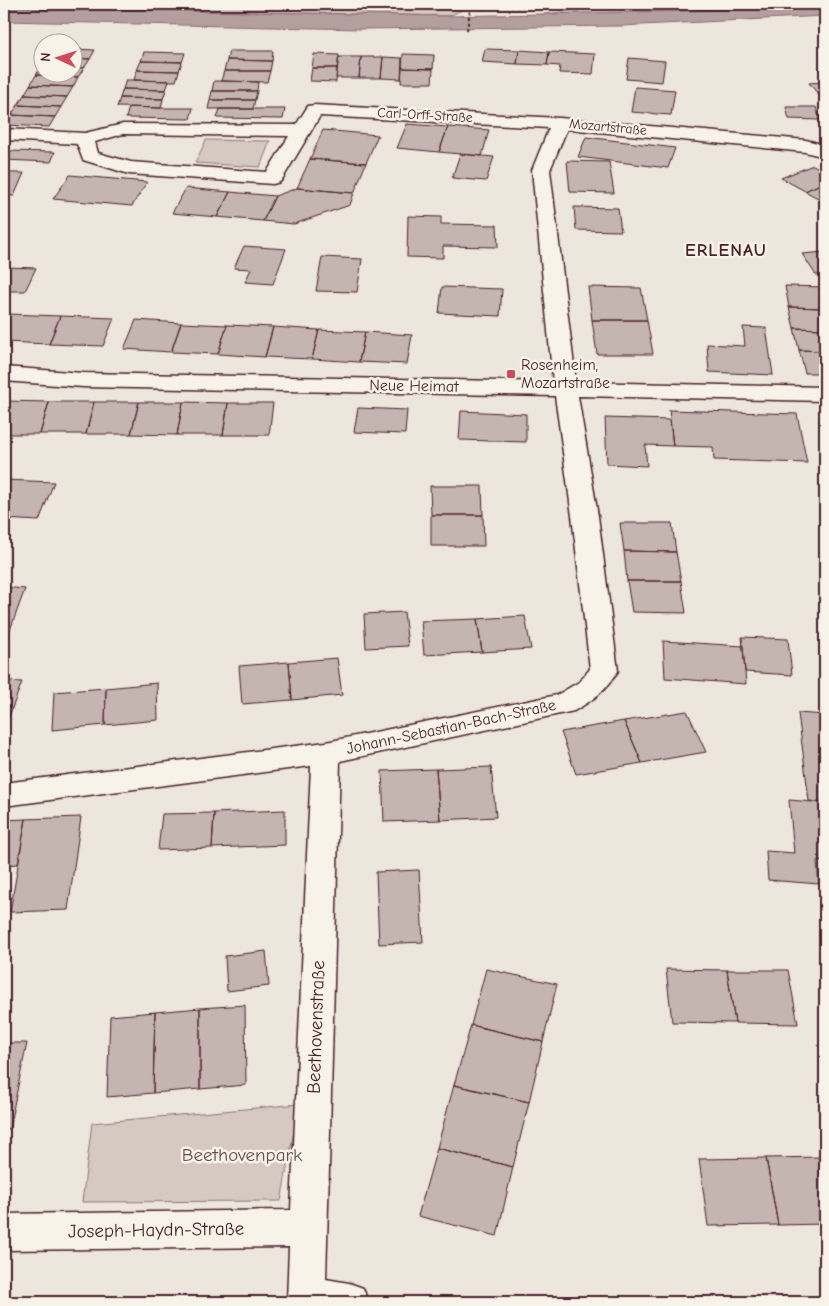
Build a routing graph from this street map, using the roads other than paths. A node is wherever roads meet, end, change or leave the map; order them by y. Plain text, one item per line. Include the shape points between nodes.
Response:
1 (560, 122) junction
2 (301, 132) junction
3 (825, 133) edge
4 (4, 135) edge
5 (85, 139) junction
6 (806, 146) junction
7 (825, 152) edge
8 (4, 374) edge
9 (565, 388) junction
10 (825, 394) edge
11 (326, 753) junction
12 (4, 794) edge
13 (309, 1228) junction
14 (4, 1232) edge
15 (306, 1299) edge
16 (349, 1302) edge

1 - 2 street, Carl-Orff-Straße via 314,110
1 - 6 street, Mozartstraße
1 - 9 street, Mozartstraße via 541,170
2 - 5 street via 123,130
2 - 5 street, Carl-Orff-Straße via 273,178 129,168 90,156
3 - 6 street via 810,140
4 - 5 street
6 - 7 street, Mozartstraße
8 - 9 street, Neue Heimat via 83,380
9 - 10 street, Neue Heimat
9 - 11 street, Johann-Sebastian-Bach-Straße via 604,671 589,689 564,704
11 - 12 street, Johann-Sebastian-Bach-Straße
11 - 13 street, Beethovenstraße
13 - 14 street, Joseph-Haydn-Straße
13 - 15 street, Beethovenstraße
15 - 16 street

